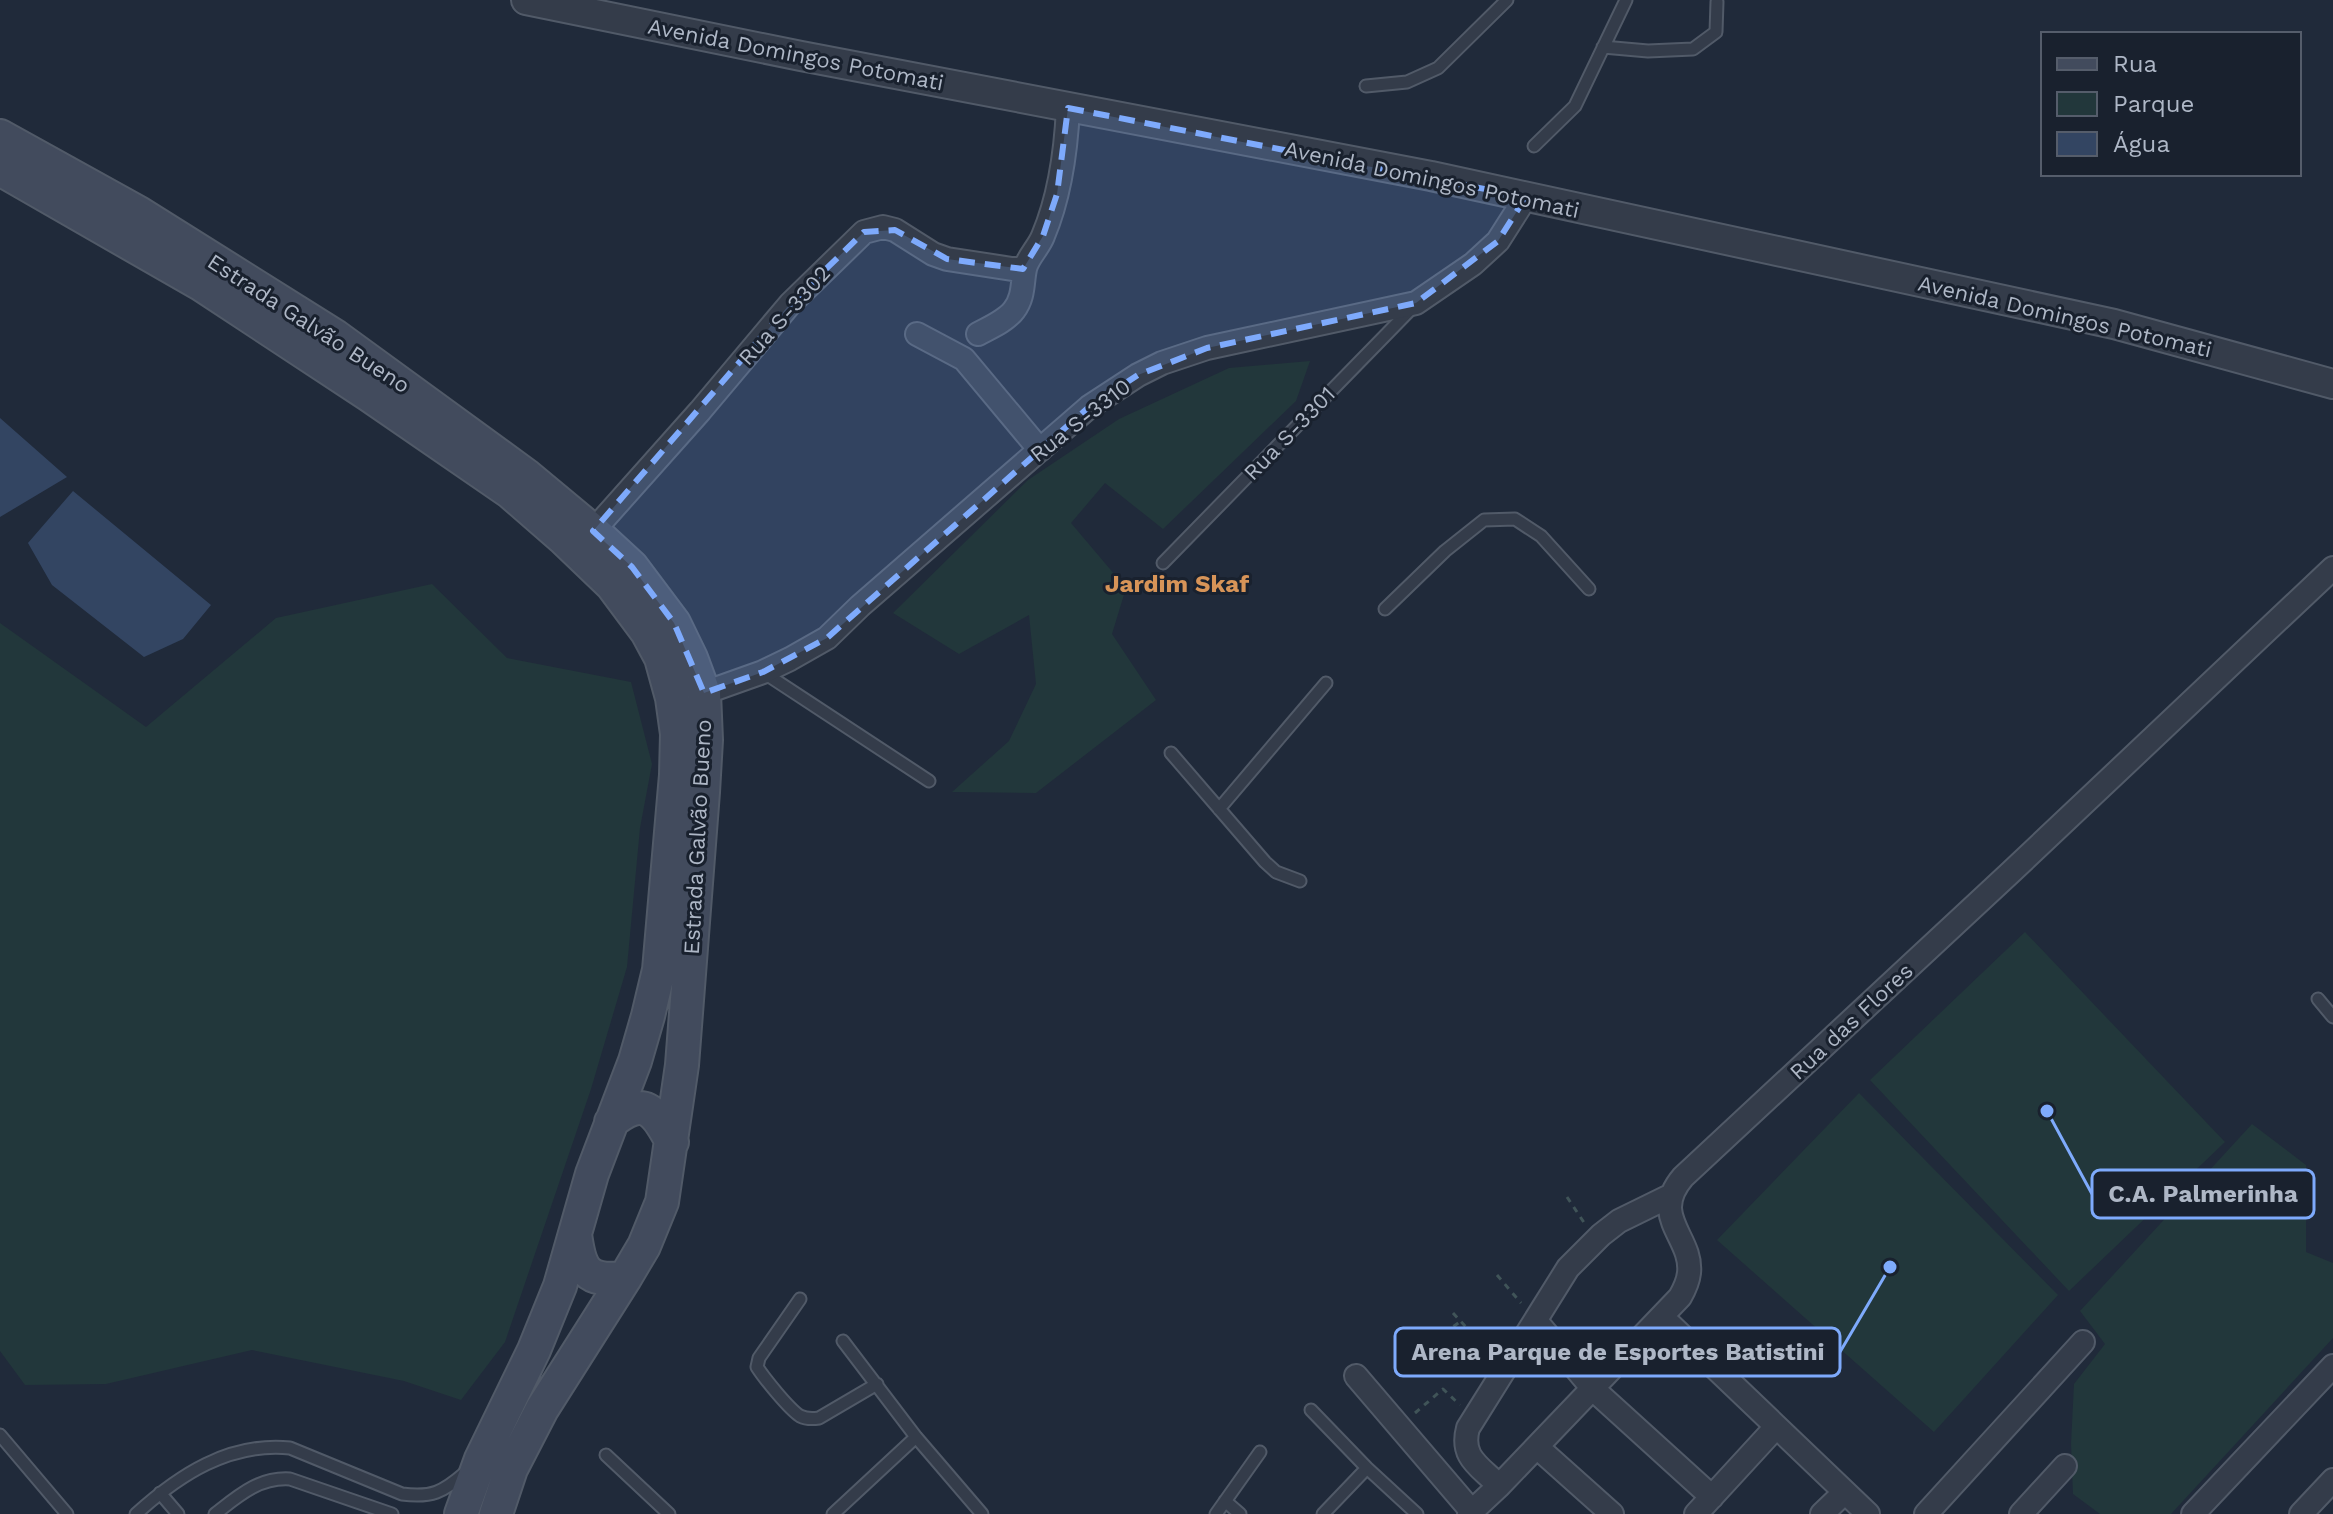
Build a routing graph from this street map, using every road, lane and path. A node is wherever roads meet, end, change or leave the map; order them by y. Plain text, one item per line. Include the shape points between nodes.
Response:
1 (526, 0) edge
2 (1507, 0) edge
3 (1626, 0) edge
4 (1717, 2) edge
5 (1603, 47) junction
6 (1366, 86) dead end
7 (1068, 108) junction
8 (0, 136) edge
9 (1534, 146) dead end
10 (0, 169) edge
11 (1526, 197) junction
12 (1025, 266) junction
13 (1416, 303) junction
14 (917, 334) dead end
15 (978, 334) dead end
16 (2333, 384) edge
17 (1040, 450) junction
18 (593, 531) junction
19 (1163, 563) dead end
20 (2333, 568) edge
21 (1589, 589) dead end
22 (1385, 609) dead end
23 (763, 672) junction
24 (1326, 683) dead end
25 (704, 693) junction
26 (1171, 753) dead end
27 (929, 781) dead end
28 (1219, 809) junction
29 (1300, 881) dead end
30 (2318, 999) dead end
31 (2333, 1017) edge
32 (611, 1122) junction
33 (672, 1142) junction
34 (1672, 1195) junction
35 (1567, 1197) dead end
36 (575, 1234) junction
37 (1596, 1240) junction
38 (1497, 1275) dead end
39 (625, 1278) junction
40 (800, 1299) dead end
41 (1453, 1313) dead end
42 (1662, 1317) junction
43 (1461, 1321) junction
44 (1536, 1321) junction
45 (843, 1341) dead end
46 (2083, 1342) dead end
47 (1405, 1362) dead end
48 (2333, 1366) edge
49 (1506, 1369) junction
50 (1356, 1376) dead end
51 (877, 1384) junction
52 (1593, 1389) junction
53 (1311, 1410) dead end
54 (1474, 1419) junction
55 (1399, 1427) junction
56 (1776, 1427) junction
57 (0, 1435) edge
58 (916, 1437) junction
59 (1537, 1447) junction
60 (1260, 1452) dead end
61 (606, 1455) dead end
62 (481, 1459) junction
63 (2065, 1466) dead end
64 (1367, 1468) junction
65 (2333, 1480) edge
66 (1499, 1486) junction
67 (1845, 1492) junction
68 (160, 1493) junction
69 (1225, 1501) junction
70 (1704, 1506) edge
71 (1471, 1513) edge
72 (67, 1514) edge
73 (136, 1514) edge
74 (178, 1514) edge
75 (215, 1514) edge
76 (392, 1514) edge
77 (461, 1514) edge
78 (496, 1514) edge
79 (669, 1514) edge
80 (833, 1514) edge
81 (982, 1514) edge
82 (1216, 1514) edge
83 (1240, 1514) edge
84 (1323, 1514) edge
85 (1417, 1514) edge
86 (1612, 1514) edge
87 (1822, 1514) edge
88 (1868, 1514) edge
89 (1926, 1514) edge
90 (2021, 1514) edge
91 (2193, 1514) edge
92 (2301, 1514) edge

1 - 7 street, Avenida Domingos Potomati
2 - 6 lane via 1438,68 1407,82
3 - 5 lane
4 - 5 lane via 1716,32 1693,49
5 - 9 lane via 1575,106
7 - 11 street, Avenida Domingos Potomati
7 - 12 street via 1057,194 1043,236
8 - 18 main road, Estrada Galvão Bueno via 139,213 335,336 527,476
10 - 32 main road, Estrada Galvão Bueno via 202,285 510,492 612,585 647,632 661,658 677,734 672,837 659,970 635,1061
11 - 13 street, Rua S-3310 via 1498,241
11 - 16 street, Avenida Domingos Potomati via 2114,324
12 - 15 street via 1014,312
12 - 18 street, Rua S-3302 via 965,263 933,254 895,230 864,232 790,304
13 - 17 street, Rua S-3310 via 1207,348 1162,363 1089,407
13 - 19 lane, Rua S-3301
14 - 17 street via 964,359
17 - 23 street, Rua S-3310 via 827,638
18 - 25 main road, Estrada Galvão Bueno via 632,567 674,623
20 - 34 street, Rua das Flores via 1683,1177
21 - 22 lane via 1541,536 1515,519 1484,520
23 - 25 street, Rua S-3310
23 - 27 lane
24 - 28 lane
25 - 33 main road, Estrada Galvão Bueno via 703,792
26 - 28 lane
28 - 29 lane via 1276,872
30 - 31 lane
32 - 33 main road via 641,1107 658,1116
32 - 36 main road, Estrada Galvão Bueno
33 - 39 main road, Estrada Galvão Bueno via 662,1202
34 - 37 street via 1633,1213
34 - 42 street via 1671,1217 1690,1272 1680,1297
35 - 37 path
36 - 39 main road via 578,1255 591,1275
36 - 62 main road, Estrada Galvão Bueno via 534,1350
37 - 44 street via 1568,1268
38 - 44 path
39 - 78 main road, Estrada Galvão Bueno via 542,1409 511,1469
40 - 51 lane via 759,1358 762,1376 800,1416 811,1419
41 - 43 path
42 - 52 street
42 - 56 street
43 - 47 path
43 - 49 path
44 - 49 street
44 - 52 street
45 - 51 lane
46 - 89 street
48 - 91 street
49 - 54 street
50 - 55 street
51 - 58 lane
52 - 59 street
52 - 70 street
53 - 64 lane
54 - 55 path via 1443,1389
54 - 66 street via 1466,1449
55 - 71 street
56 - 67 street
56 - 70 street
57 - 72 lane
58 - 80 lane
58 - 81 lane
59 - 66 street
59 - 86 street
60 - 69 lane
61 - 79 lane
62 - 68 lane via 444,1490 419,1496 273,1446 239,1450 205,1463
62 - 77 main road, Estrada Galvão Bueno
63 - 90 street
64 - 84 lane
64 - 85 lane
65 - 92 street
66 - 71 street
67 - 87 street
67 - 88 street
68 - 73 lane
68 - 74 lane
69 - 82 lane
69 - 83 lane
75 - 76 lane via 275,1478

